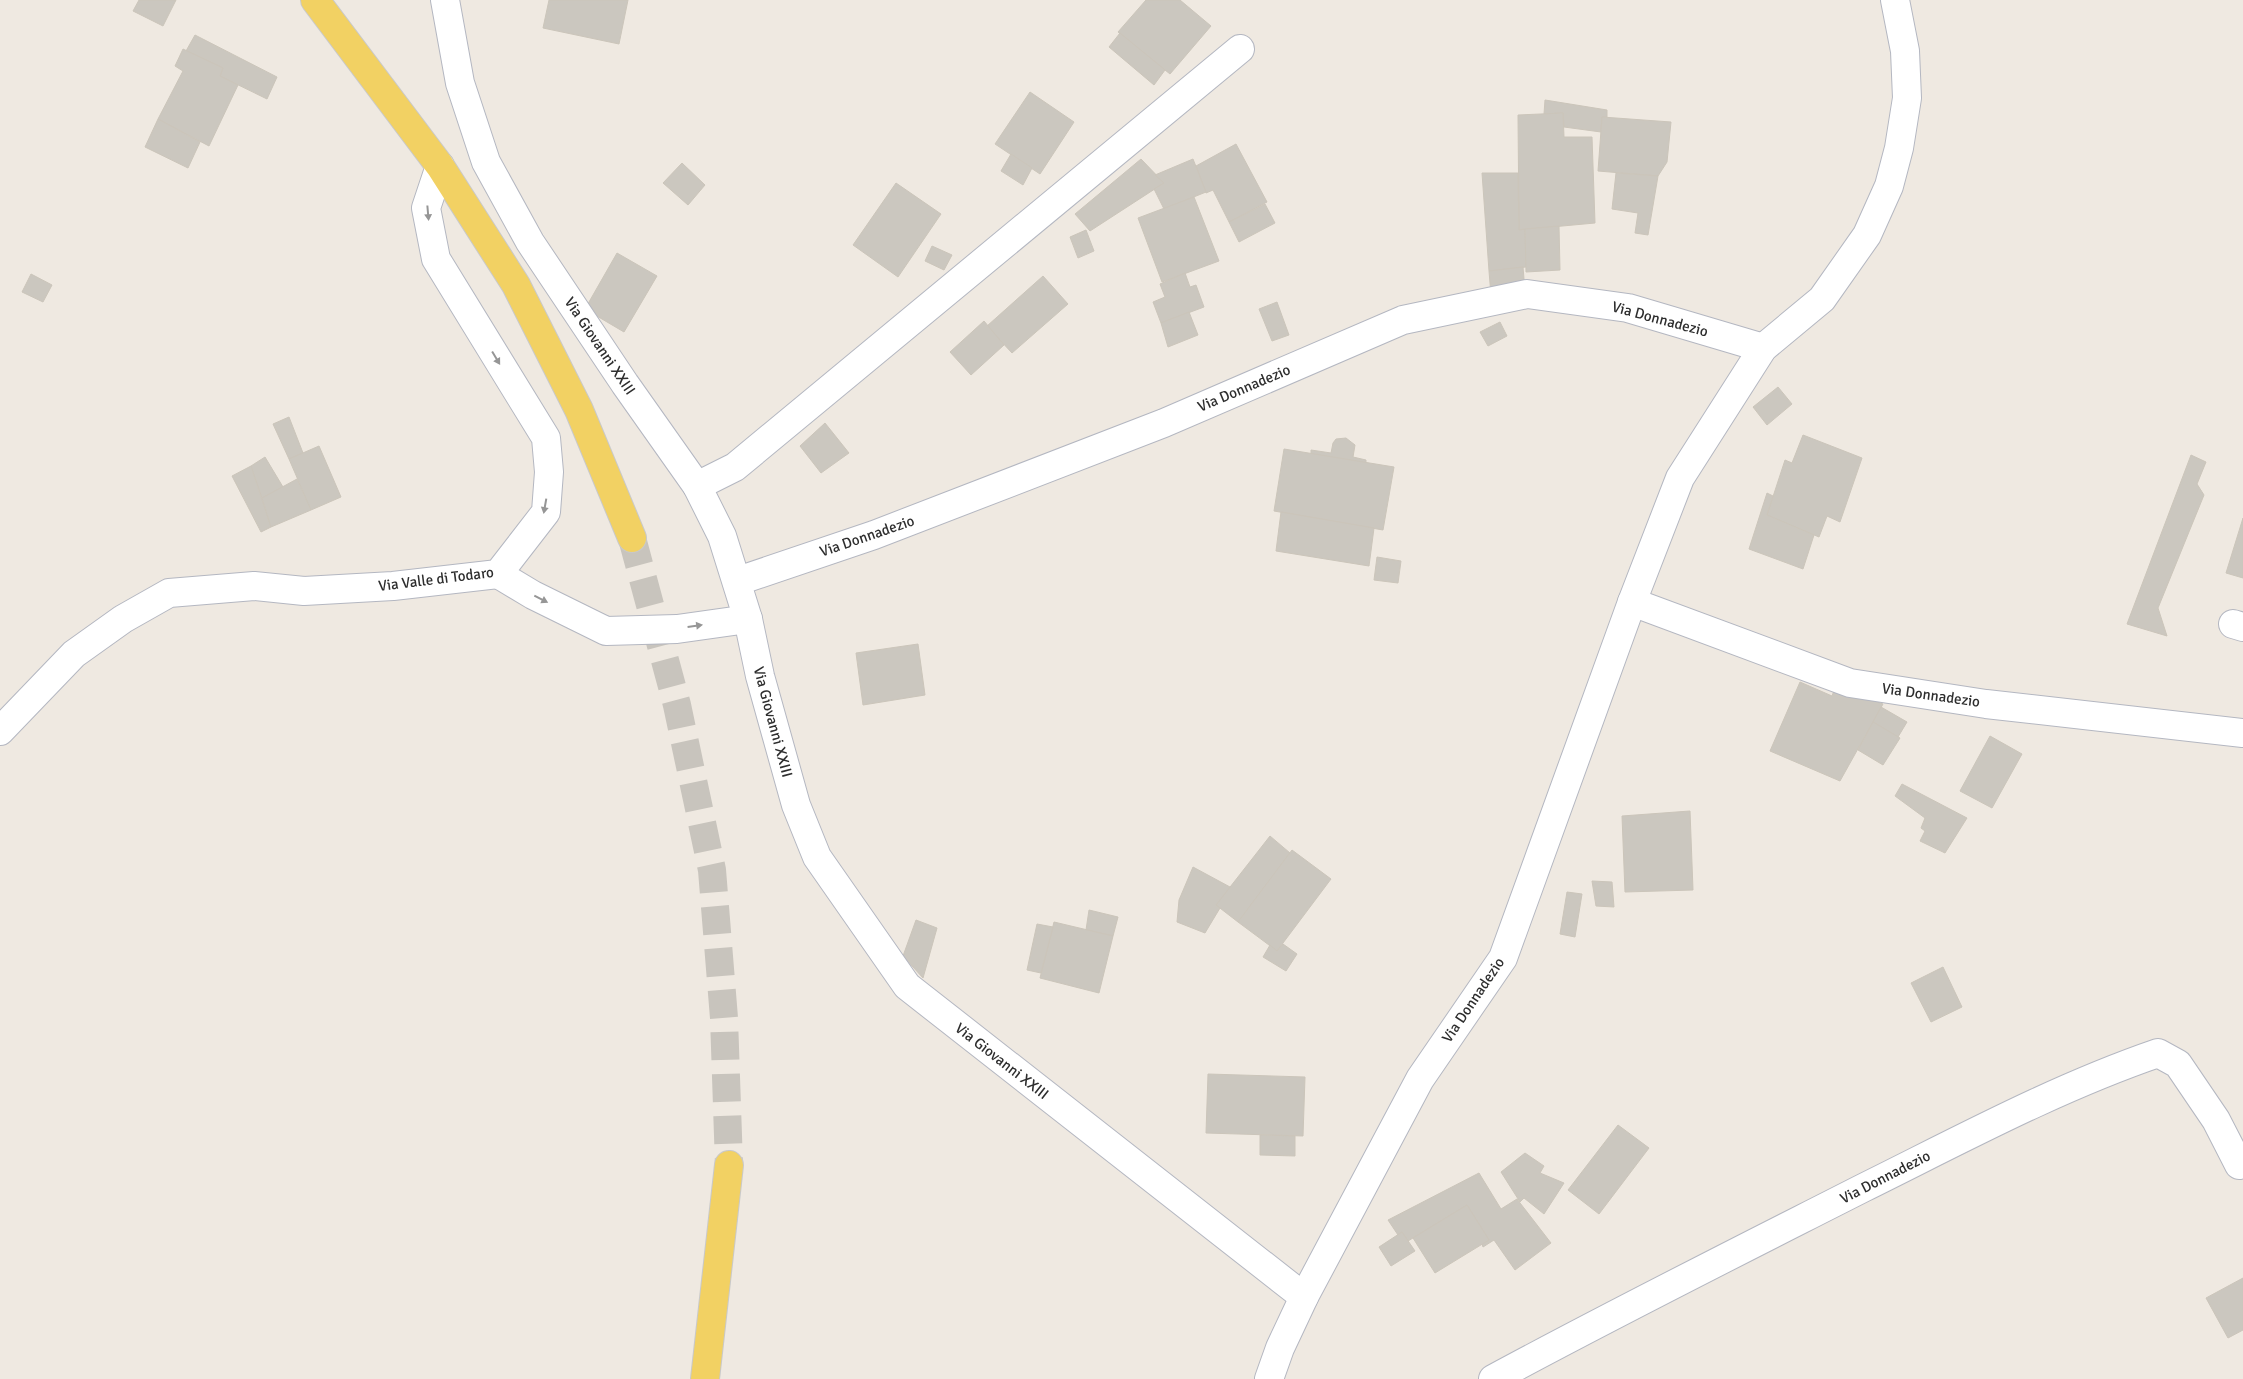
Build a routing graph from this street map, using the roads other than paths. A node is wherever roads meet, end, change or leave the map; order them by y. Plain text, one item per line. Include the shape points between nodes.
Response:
1 (315, 0) edge
2 (445, 0) edge
3 (1895, 0) edge
4 (1240, 49) dead end
5 (440, 166) junction
6 (1763, 348) junction
7 (697, 486) junction
8 (632, 538) tunnel mouth
9 (498, 574) junction
10 (738, 581) junction
11 (1632, 602) junction
12 (748, 619) junction
13 (0, 731) edge
14 (2243, 733) edge
15 (729, 1165) tunnel mouth
16 (2238, 1165) dead end
17 (1304, 1297) junction
18 (705, 1379) edge
19 (1269, 1379) edge
20 (1493, 1379) edge

1 - 5 main road
2 - 7 street, Via Giovanni XXIII via 460,83 486,162 530,242
3 - 6 street, Via Donnadezio via 1905,51 1907,98 1889,186 1867,235 1822,299
4 - 7 street via 735,467
5 - 8 main road via 516,285 579,410
5 -> 9 street, Via Valle di Todaro via 426,208 436,259 546,438 549,472 546,512
6 - 10 street, Via Donnadezio via 1628,308 1527,294 1403,320 1164,423 874,535
6 - 11 street, Via Donnadezio via 1680,478
7 - 10 street, Via Giovanni XXIII via 722,536
9 -> 12 street via 606,631 677,629
9 - 13 street, Via Valle di Todaro via 304,591 254,586 169,593 123,619 74,654
10 - 12 street, Via Giovanni XXIII
11 - 14 street, Via Donnadezio via 1850,684 1986,704
11 - 17 street, Via Donnadezio via 1503,958 1420,1079
12 - 17 street, Via Giovanni XXIII via 760,676 796,805 817,857 908,986
15 - 18 main road
16 - 20 street, Via Donnadezio via 2216,1120 2178,1064 2158,1052 2104,1071 1981,1129 1620,1311
17 - 19 street, Via Donnadezio

